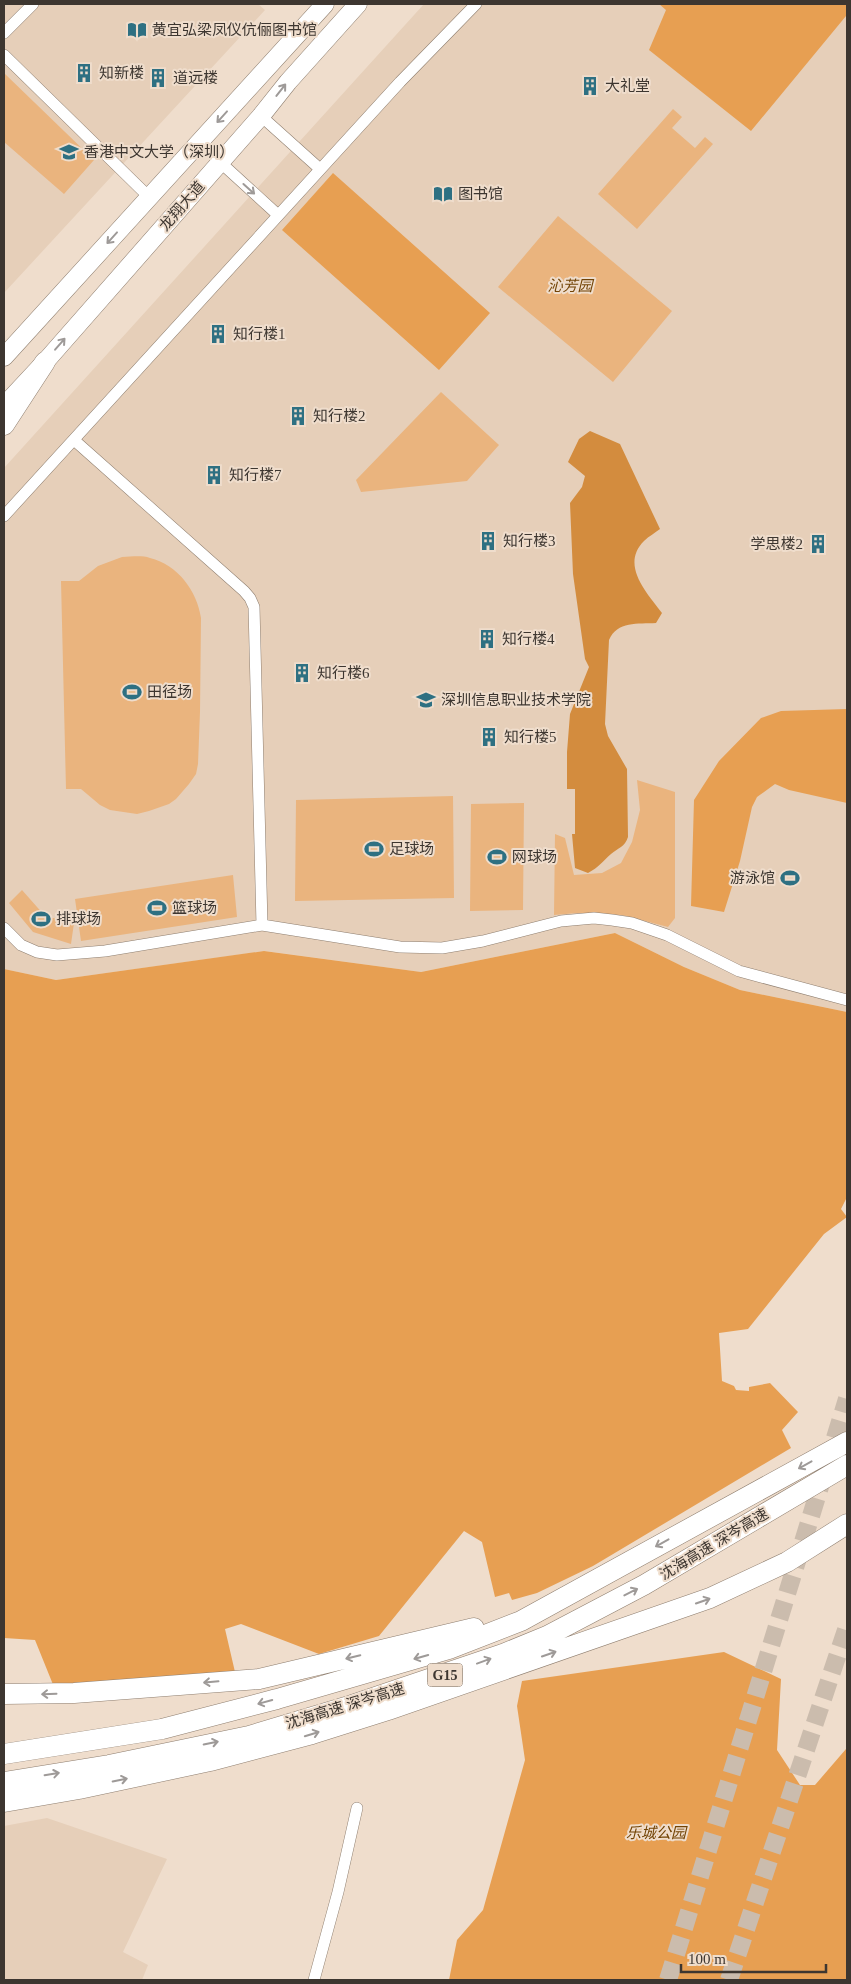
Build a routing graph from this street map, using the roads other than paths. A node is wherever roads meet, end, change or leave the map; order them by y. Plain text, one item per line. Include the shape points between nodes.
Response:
1 (33, 4) edge
2 (325, 4) edge
3 (358, 4) edge
4 (476, 4) edge
5 (4, 33) edge
6 (4, 55) edge
7 (261, 116) junction
8 (220, 162) junction
9 (320, 169) junction
10 (149, 197) junction
11 (278, 216) junction
12 (4, 358) edge
13 (45, 362) junction
14 (4, 406) edge
15 (4, 425) edge
16 (74, 440) junction
17 (4, 516) edge
18 (262, 924) junction
19 (4, 928) edge
20 (847, 1000) edge
21 (847, 1442) edge
22 (847, 1465) edge
23 (847, 1524) edge
24 (847, 1540) edge
25 (787, 1562) junction
26 (521, 1621) junction
27 (4, 1694) edge
28 (4, 1754) edge
29 (4, 1782) edge
30 (4, 1802) edge
31 (357, 1808) dead end
32 (314, 1980) edge

1 - 5 street
2 -> 10 main road, 龙翔大道
7 -> 3 main road, 龙翔大道
4 - 9 street
6 - 10 street
7 - 8 main road, 龙翔大道
7 - 9 street
8 -> 11 street
13 -> 8 main road, 龙翔大道
9 - 11 street
10 -> 12 main road, 龙翔大道
11 - 16 street
13 - 14 main road, 龙翔大道
13 - 15 highway
16 - 17 street
16 - 18 street via 244,591 254,607
18 - 19 street via 105,951 57,955 37,952 21,944
18 - 20 street via 422,949 463,946 561,920 612,920 667,935 739,971
21 -> 26 highway, 沈海高速 深岑高速 / G15
29 -> 22 highway, 沈海高速 深岑高速 / G15 via 109,1765 249,1736 503,1654 547,1636 644,1585
23 - 25 highway
24 - 25 highway
30 -> 25 highway via 159,1772 312,1734 710,1598
26 -> 27 highway via 474,1628 260,1678 74,1693
26 -> 28 highway, 沈海高速 深岑高速 / G15 via 449,1649 162,1729
31 - 32 street

